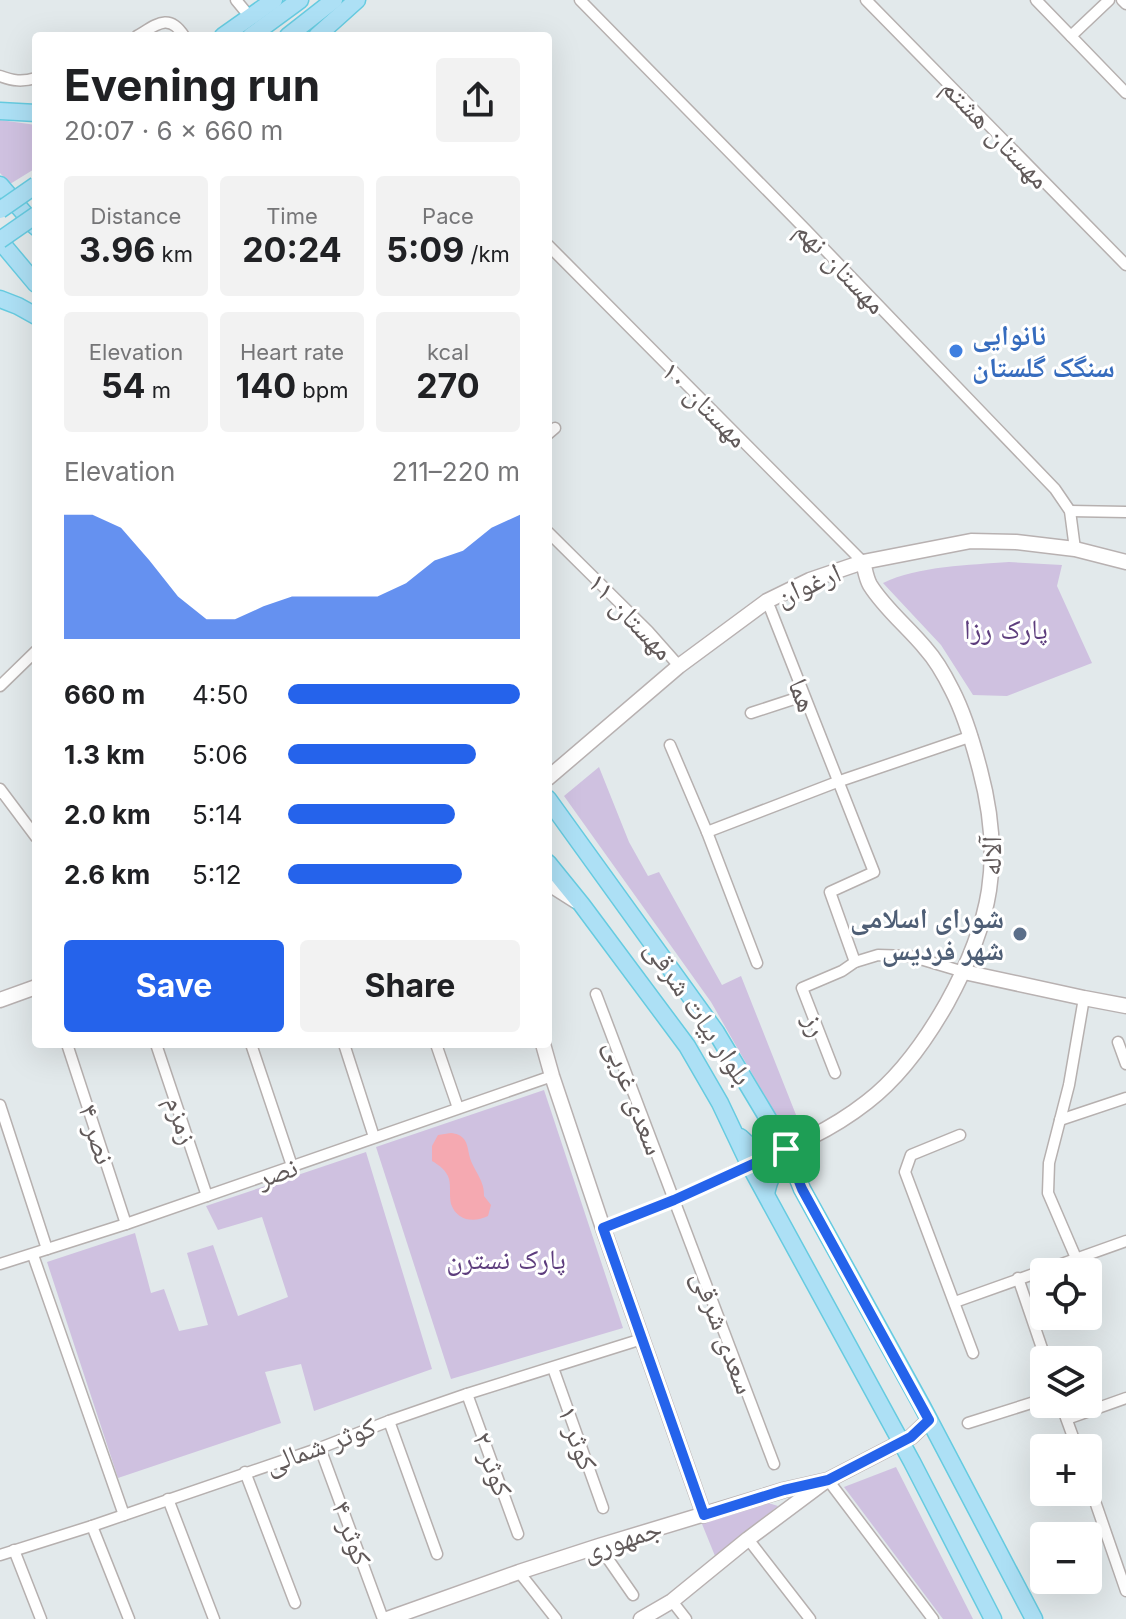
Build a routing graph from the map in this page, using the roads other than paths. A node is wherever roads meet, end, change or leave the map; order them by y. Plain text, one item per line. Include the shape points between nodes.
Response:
1 (236, 0) edge
2 (274, 0) edge
3 (300, 0) edge
4 (334, 0) edge
5 (357, 0) edge
6 (580, 0) edge
7 (866, 0) edge
8 (1036, 0) edge
9 (1109, 0) edge
10 (1122, 0) edge
11 (1126, 4) edge
12 (250, 17) junction
13 (144, 32) edge
14 (181, 32) edge
15 (229, 32) edge
16 (256, 32) edge
17 (293, 32) edge
18 (326, 32) edge
19 (1071, 36) junction
20 (0, 76) edge
21 (32, 79) edge
22 (1126, 93) edge
23 (0, 111) edge
24 (32, 113) edge
25 (0, 185) edge
26 (32, 188) edge
27 (0, 210) edge
28 (32, 218) edge
29 (32, 222) edge
30 (0, 240) edge
31 (552, 249) edge
32 (1126, 265) edge
33 (32, 279) edge
34 (0, 299) edge
35 (32, 314) edge
36 (1070, 511) junction
37 (1126, 512) edge
38 (552, 536) edge
39 (1075, 549) junction
40 (863, 562) junction
41 (1126, 562) edge
42 (770, 608) dead end
43 (32, 655) edge
44 (679, 666) junction
45 (0, 686) edge
46 (803, 696) junction
47 (751, 713) dead end
48 (972, 736) junction
49 (670, 745) dead end
50 (552, 775) edge
51 (837, 782) junction
52 (0, 789) edge
53 (552, 804) edge
54 (32, 832) edge
55 (707, 832) junction
56 (552, 868) edge
57 (552, 887) edge
58 (582, 905) junction
59 (855, 962) junction
60 (757, 963) dead end
61 (964, 972) junction
62 (32, 988) edge
63 (596, 994) dead end
64 (1084, 998) junction
65 (0, 1000) edge
66 (1126, 1006) edge
67 (1118, 1042) dead end
68 (68, 1048) edge
69 (157, 1048) edge
70 (252, 1048) edge
71 (345, 1048) edge
72 (437, 1048) edge
73 (544, 1048) edge
74 (1126, 1064) edge
75 (835, 1073) dead end
76 (552, 1076) junction
77 (1126, 1098) edge
78 (0, 1105) edge
79 (458, 1108) junction
80 (764, 1112) junction
81 (1060, 1120) junction
82 (736, 1133) junction
83 (960, 1135) dead end
84 (374, 1137) junction
85 (786, 1149) junction
86 (749, 1164) junction
87 (292, 1166) junction
88 (793, 1168) junction
89 (766, 1194) junction
90 (207, 1196) junction
91 (674, 1200) junction
92 (126, 1224) junction
93 (603, 1228) junction
94 (1126, 1241) edge
95 (47, 1249) junction
96 (34, 1258) dead end
97 (1076, 1258) joint
98 (0, 1264) edge
99 (1030, 1274) edge
100 (1018, 1278) junction
101 (955, 1302) junction
102 (642, 1339) junction
103 (1041, 1346) edge
104 (973, 1353) dead end
105 (553, 1368) junction
106 (467, 1394) junction
107 (1126, 1398) edge
108 (1030, 1403) edge
109 (1067, 1419) joint
110 (929, 1420) junction
111 (389, 1421) junction
112 (968, 1423) dead end
113 (1072, 1434) edge
114 (901, 1442) junction
115 (320, 1448) junction
116 (774, 1464) dead end
117 (245, 1472) junction
118 (828, 1480) junction
119 (168, 1499) junction
120 (1097, 1506) edge
121 (603, 1508) dead end
122 (124, 1515) junction
123 (704, 1515) junction
124 (92, 1526) junction
125 (518, 1534) dead end
126 (748, 1539) junction
127 (599, 1546) junction
128 (14, 1550) junction
129 (437, 1554) dead end
130 (0, 1555) edge
131 (519, 1572) junction
132 (1126, 1591) edge
133 (633, 1595) dead end
134 (672, 1601) junction
135 (295, 1603) dead end
136 (41, 1619) edge
137 (129, 1619) edge
138 (214, 1619) edge
139 (385, 1619) edge
140 (556, 1619) edge
141 (641, 1619) edge
142 (661, 1619) edge
143 (686, 1619) edge
144 (810, 1619) edge
145 (933, 1619) edge
146 (993, 1619) edge
147 (1034, 1619) edge

1 - 12 street
2 - 12 main road
3 - 16 main road
4 - 17 main road
5 - 18 main road
6 - 36 street, مهستان نهم via 1027,459
7 - 32 street, مهستان هشتم
8 - 19 street
9 - 19 street
10 - 11 street
12 - 15 main road
13 - 14 street via 168,21
19 - 22 street
20 - 21 street
23 - 24 main road
25 - 29 main road
26 - 27 main road, bridge
28 - 30 main road, bridge
30 - 33 main road
31 - 40 street, مهستان ۱۰
34 - 35 main road
36 - 37 street
36 - 39 street, مهستان نهم
38 - 44 street, مهستان ۱۱
39 - 40 street, ارغوان via 971,541
39 - 41 street, ارغوان
40 - 44 street, ارغوان via 767,601
40 - 48 street, آلاله via 868,582 881,600 929,652
42 - 46 street, هما
43 - 45 street
44 - 50 street, ارغوان
46 - 47 street
46 - 51 street, هما
48 - 51 street
48 - 61 street, آلاله via 991,823 993,861 984,919
49 - 55 street
51 - 55 street
51 - 59 street, هما via 874,872 830,892
52 - 54 street
53 - 80 main road, بلوار بیات شرقی via 716,1032
55 - 60 street
56 - 58 main road, بلوار بیات شرقی
57 - 58 street
58 - 82 main road, بلوار بیات شرقی via 687,1046
59 - 61 street, رز via 878,955 910,956
59 - 75 street, رز via 802,988
61 - 64 street
61 - 85 street, آلاله via 932,1030 870,1101 831,1129
62 - 65 street
63 - 91 street, سعدی غربی
64 - 66 street
64 - 81 street
67 - 74 street
68 - 92 street, نصر ۴
69 - 90 street, زمزم
70 - 87 street
71 - 84 street
72 - 79 street
73 - 76 street
76 - 79 street, نصر
76 - 93 street
77 - 81 street
78 - 95 street
79 - 84 street, نصر
80 - 82 main road via 769,1141 752,1148
80 - 85 main road, بلوار بیات شرقی
81 - 97 street via 1048,1193
82 - 86 main road, بلوار بیات شرقی
83 - 101 street via 911,1155 905,1172
84 - 87 street, نصر
85 - 86 street, آلاله
85 - 88 main road, بلوار بیات شرقی
86 - 89 main road, بلوار بیات شرقی
86 - 91 street
87 - 90 street, نصر
88 - 89 main road via 770,1177
88 - 110 main road, بلوار بیات شرقی
89 - 114 main road, بلوار بیات شرقی
90 - 92 street, نصر
91 - 93 street
91 - 116 street, سعدی شرقی
92 - 95 street, نصر
93 - 102 street
94 - 97 street
95 - 98 street, نصر
96 - 122 street
99 - 100 street
100 - 101 street
100 - 103 street
101 - 104 street
102 - 105 street, کوثر شمالی
102 - 123 street
105 - 106 street, کوثر شمالی
105 - 121 street, کوثر ۱
106 - 111 street, کوثر شمالی
106 - 125 street, کوثر ۲
107 - 109 street
108 - 112 street
109 - 113 street
110 - 114 street, جمهوری
110 - 147 main road, بلوار بیات شرقی
111 - 115 street, کوثر شمالی
111 - 129 street
114 - 118 street, جمهوری
114 - 146 main road, بلوار بیات شرقی
115 - 117 street, کوثر شمالی
115 - 139 street, کوثر ۴
117 - 119 street, کوثر شمالی
117 - 135 street
118 - 123 street, جمهوری
118 - 126 street
118 - 145 street
119 - 122 street, کوثر شمالی
119 - 138 street
120 - 132 street
122 - 124 street, کوثر شمالی
123 - 127 street, جمهوری
124 - 128 street, کوثر شمالی
124 - 137 street
126 - 134 street
126 - 144 street
127 - 131 street, جمهوری
127 - 133 street
128 - 130 street, کوثر شمالی
128 - 136 street
131 - 139 street, جمهوری
131 - 140 street
134 - 141 street
134 - 142 street
134 - 143 street

